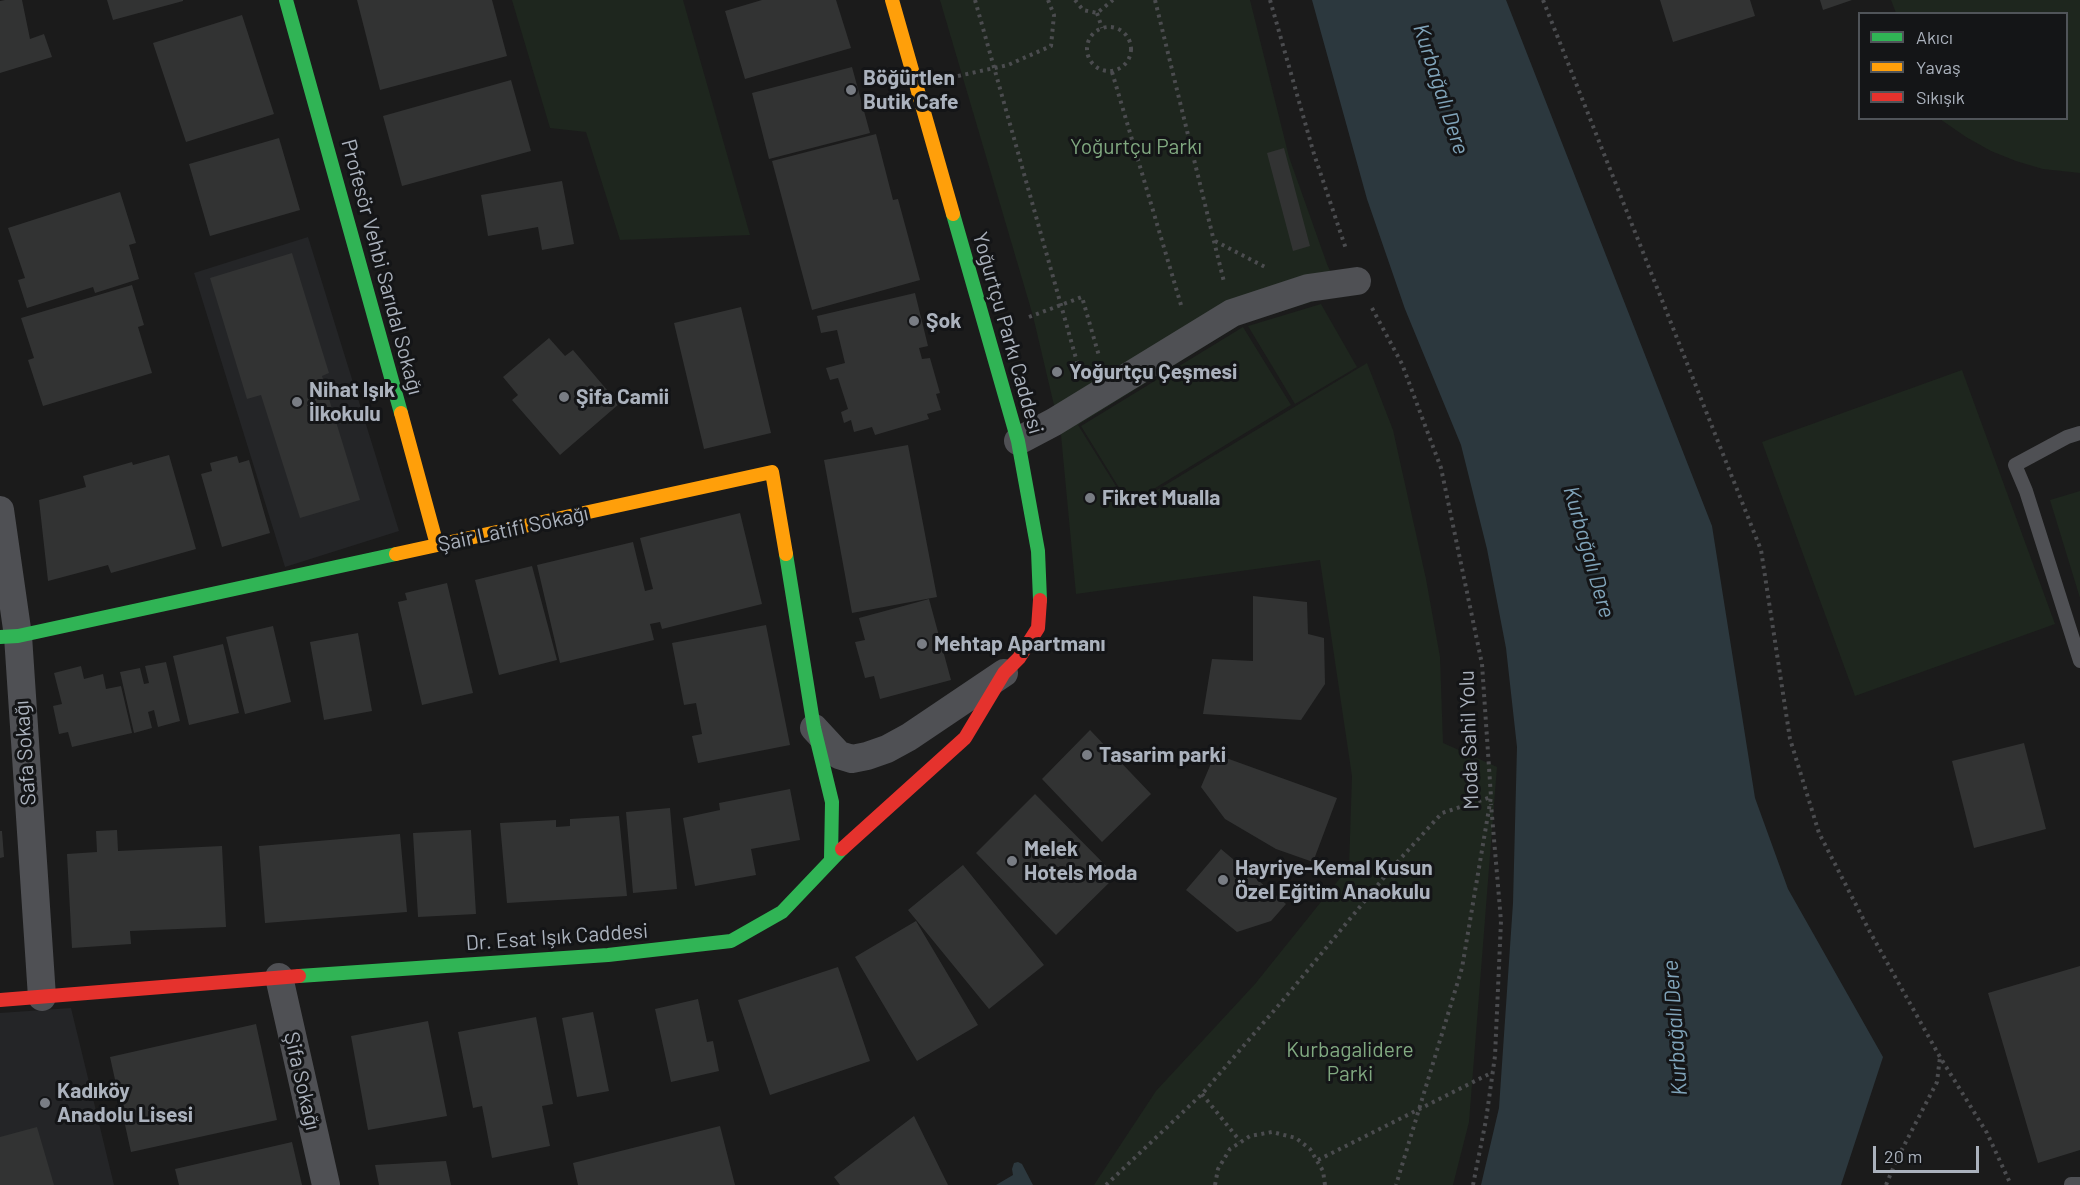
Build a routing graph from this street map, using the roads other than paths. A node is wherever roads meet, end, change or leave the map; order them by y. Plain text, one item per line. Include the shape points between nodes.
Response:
1 (286, 0) edge
2 (892, 0) edge
3 (1357, 281) road end
4 (2080, 433) edge
5 (1018, 441) junction
6 (0, 510) edge
7 (437, 545) junction
8 (9, 637) edge
9 (2080, 661) edge
10 (1004, 673) junction
11 (814, 728) junction
12 (831, 858) junction
13 (279, 977) junction
14 (42, 997) junction
15 (0, 1000) edge
16 (326, 1185) edge

1 - 7 street, Profesör Vehbi Sarıdal Sokağı
2 - 5 street, Yoğurtçu Parkı Caddesi
3 - 5 street via 1308,288 1232,313
4 - 9 lane via 2015,465
5 - 10 street, Yoğurtçu Parkı Caddesi via 1038,551 1040,600 1038,628
6 - 8 street, Safa Sokağı
7 - 8 street, Şair Latifi Sokağı
7 - 11 street, Şair Latifi Sokağı via 772,472
8 - 14 street, Safa Sokağı
10 - 11 street via 909,737 867,756 852,759 839,755
10 - 12 street, Dr. Esat Işık Caddesi via 965,738
11 - 12 street, Şair Latifi Sokağı via 832,802
12 - 13 street, Dr. Esat Işık Caddesi via 782,912 731,941 608,955
13 - 14 street, Dr. Esat Işık Caddesi
13 - 16 street, Şifa Sokağı
14 - 15 street, Dr. Esat Işık Caddesi

